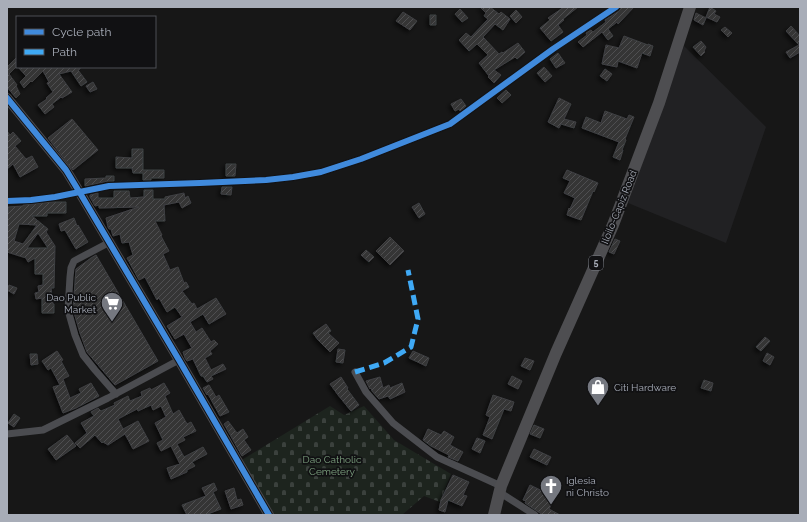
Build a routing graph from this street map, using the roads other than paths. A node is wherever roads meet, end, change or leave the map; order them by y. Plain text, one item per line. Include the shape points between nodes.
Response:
1 (616, 7) edge
2 (690, 7) edge
3 (7, 98) edge
4 (80, 193) junction
5 (7, 201) edge
6 (110, 242) junction
7 (179, 360) junction
8 (355, 372) dead end
9 (116, 394) junction
10 (7, 434) edge
11 (500, 489) junction
12 (268, 515) edge
13 (494, 515) edge
14 (534, 515) edge

1 - 4 street via 450,124 361,159 321,172 293,177 109,186
2 - 11 highway, Iloilo-Capiz Road / 5 via 659,103 613,225
3 - 4 street via 66,170
4 - 5 street
4 - 6 street
6 - 7 street
6 - 9 street via 74,261 71,268 68,310 83,355
7 - 9 street
7 - 12 street
8 - 11 street via 366,392 393,423 437,457
9 - 10 street via 43,430
11 - 13 highway, Iloilo-Capiz Road / 5
11 - 14 street

